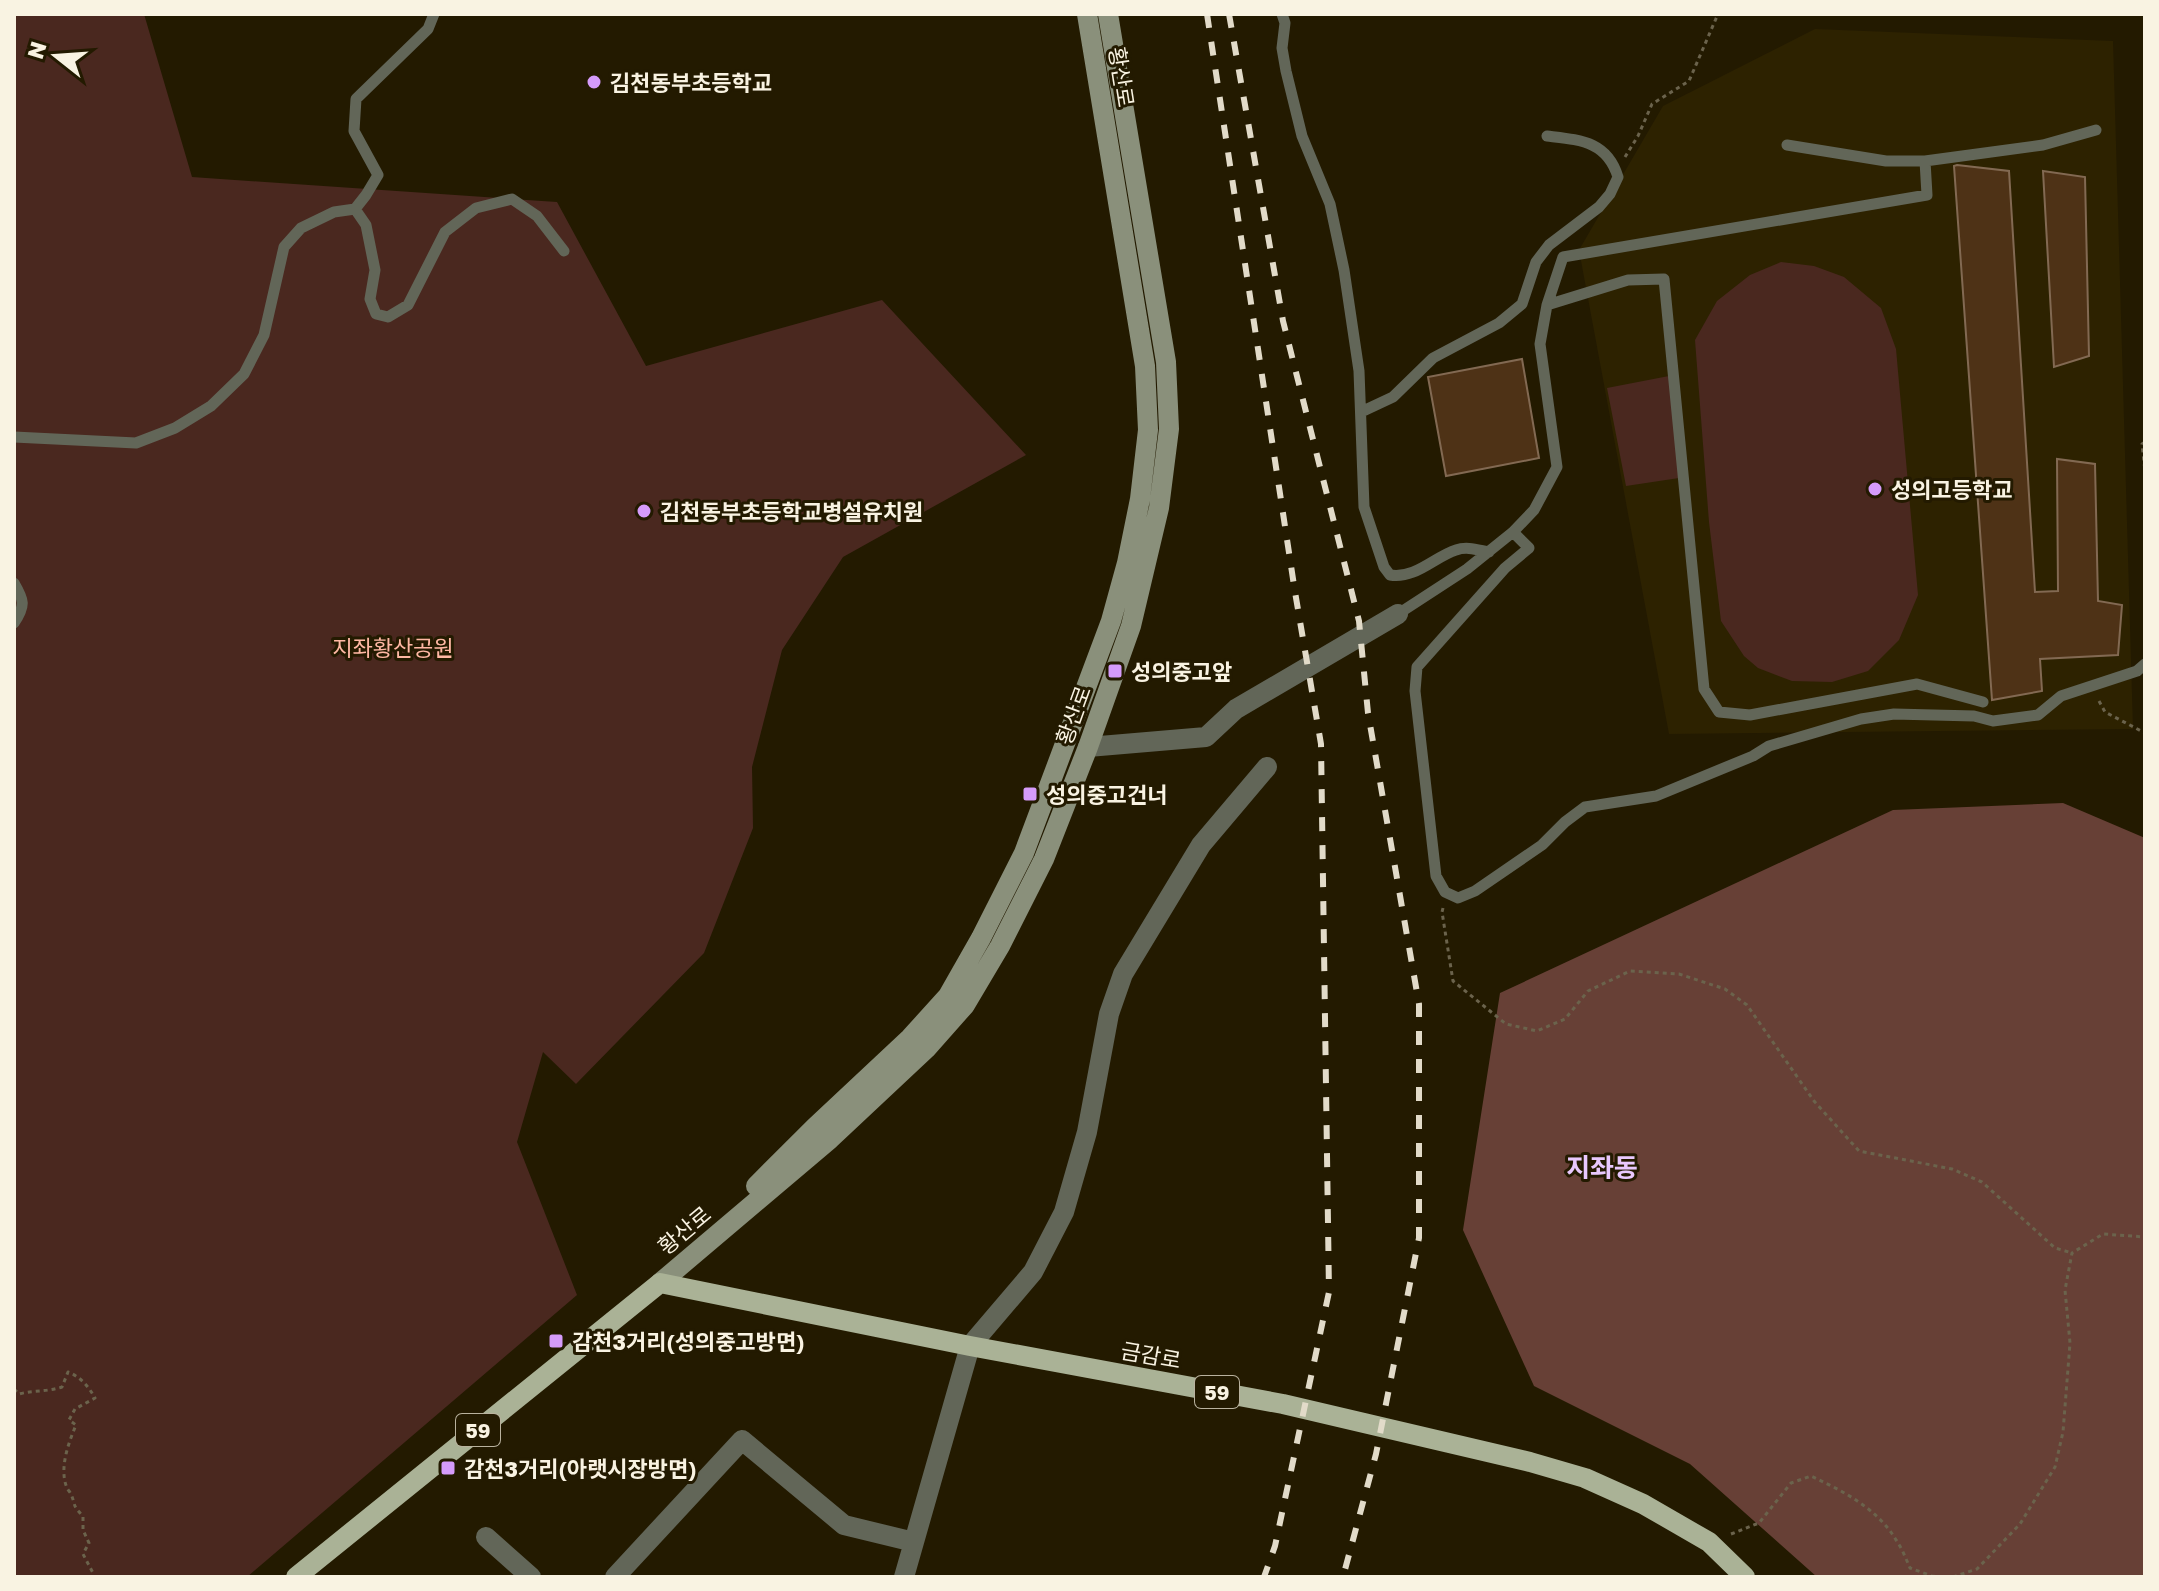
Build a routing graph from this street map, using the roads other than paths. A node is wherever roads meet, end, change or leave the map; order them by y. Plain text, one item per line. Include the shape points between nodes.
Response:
1 (434, 14) edge
2 (1087, 14) edge
3 (1108, 14) edge
4 (1282, 14) edge
5 (2096, 130) dead end
6 (1547, 136) dead end
7 (1787, 145) dead end
8 (1925, 161) junction
9 (355, 209) junction
10 (564, 251) dead end
11 (1547, 305) junction
12 (1361, 412) junction
13 (14, 437) edge
14 (1513, 532) junction
15 (1489, 552) junction
16 (14, 583) edge
17 (1398, 614) joint
18 (14, 623) edge
19 (2145, 664) edge
20 (1983, 702) dead end
21 (1088, 747) junction
22 (1267, 767) dead end
23 (660, 1283) junction
24 (970, 1346) junction
25 (486, 1537) dead end
26 (914, 1542) junction
27 (296, 1577) edge
28 (531, 1577) edge
29 (615, 1577) edge
30 (904, 1577) edge
31 (1745, 1577) edge

1 - 9 lane via 428,29 356,99 354,131 378,175
2 - 23 street, 황산로 via 1145,366 1148,430 1140,499 1111,621 1024,853 948,996
3 - 21 street, 황산로 via 1166,362 1169,429 1159,508 1131,626
4 - 12 lane via 1282,48 1302,136 1334,221
5 - 8 lane via 2043,145
6 - 12 lane via 1579,140 1606,153 1618,177 1610,194 1549,245 1536,262 1522,304 1499,323 1433,358 1393,397
7 - 8 lane via 1886,161
8 - 11 lane via 1927,195 1563,257
9 - 10 lane via 366,225 375,270 370,299 376,314 388,317 408,305 445,232 476,208 512,199 537,216
9 - 13 lane via 334,212 301,228 284,247 264,335 244,374 211,406 136,443
11 - 14 lane via 1540,344 1557,467 1534,510
11 - 20 lane via 1628,280 1664,279 1704,689 1719,712 1750,715 1917,684
12 - 15 lane via 1364,507 1390,575 1412,573 1457,549
14 - 15 lane
14 - 19 lane via 1529,548 1417,667 1415,691 1436,876 1447,893 1458,898 1542,845 1585,807 1656,796 1769,746 1861,719 1894,714 1993,721 2038,715 2061,696
15 - 17 lane
16 - 18 lane via 23,598
17 - 21 street via 1236,709 1206,737
21 - 23 street, 황산로 via 1044,859 965,1005 851,1120
22 - 24 street via 1201,845 1123,974 1064,1212 1033,1272
23 - 24 main road, 금감로 / 59
23 - 27 main road, 황산로 / 59
24 - 26 street
24 - 31 main road, 금감로 / 59 via 1283,1404 1585,1478 1709,1542
25 - 28 street
26 - 29 street via 844,1525 742,1440
26 - 30 street

